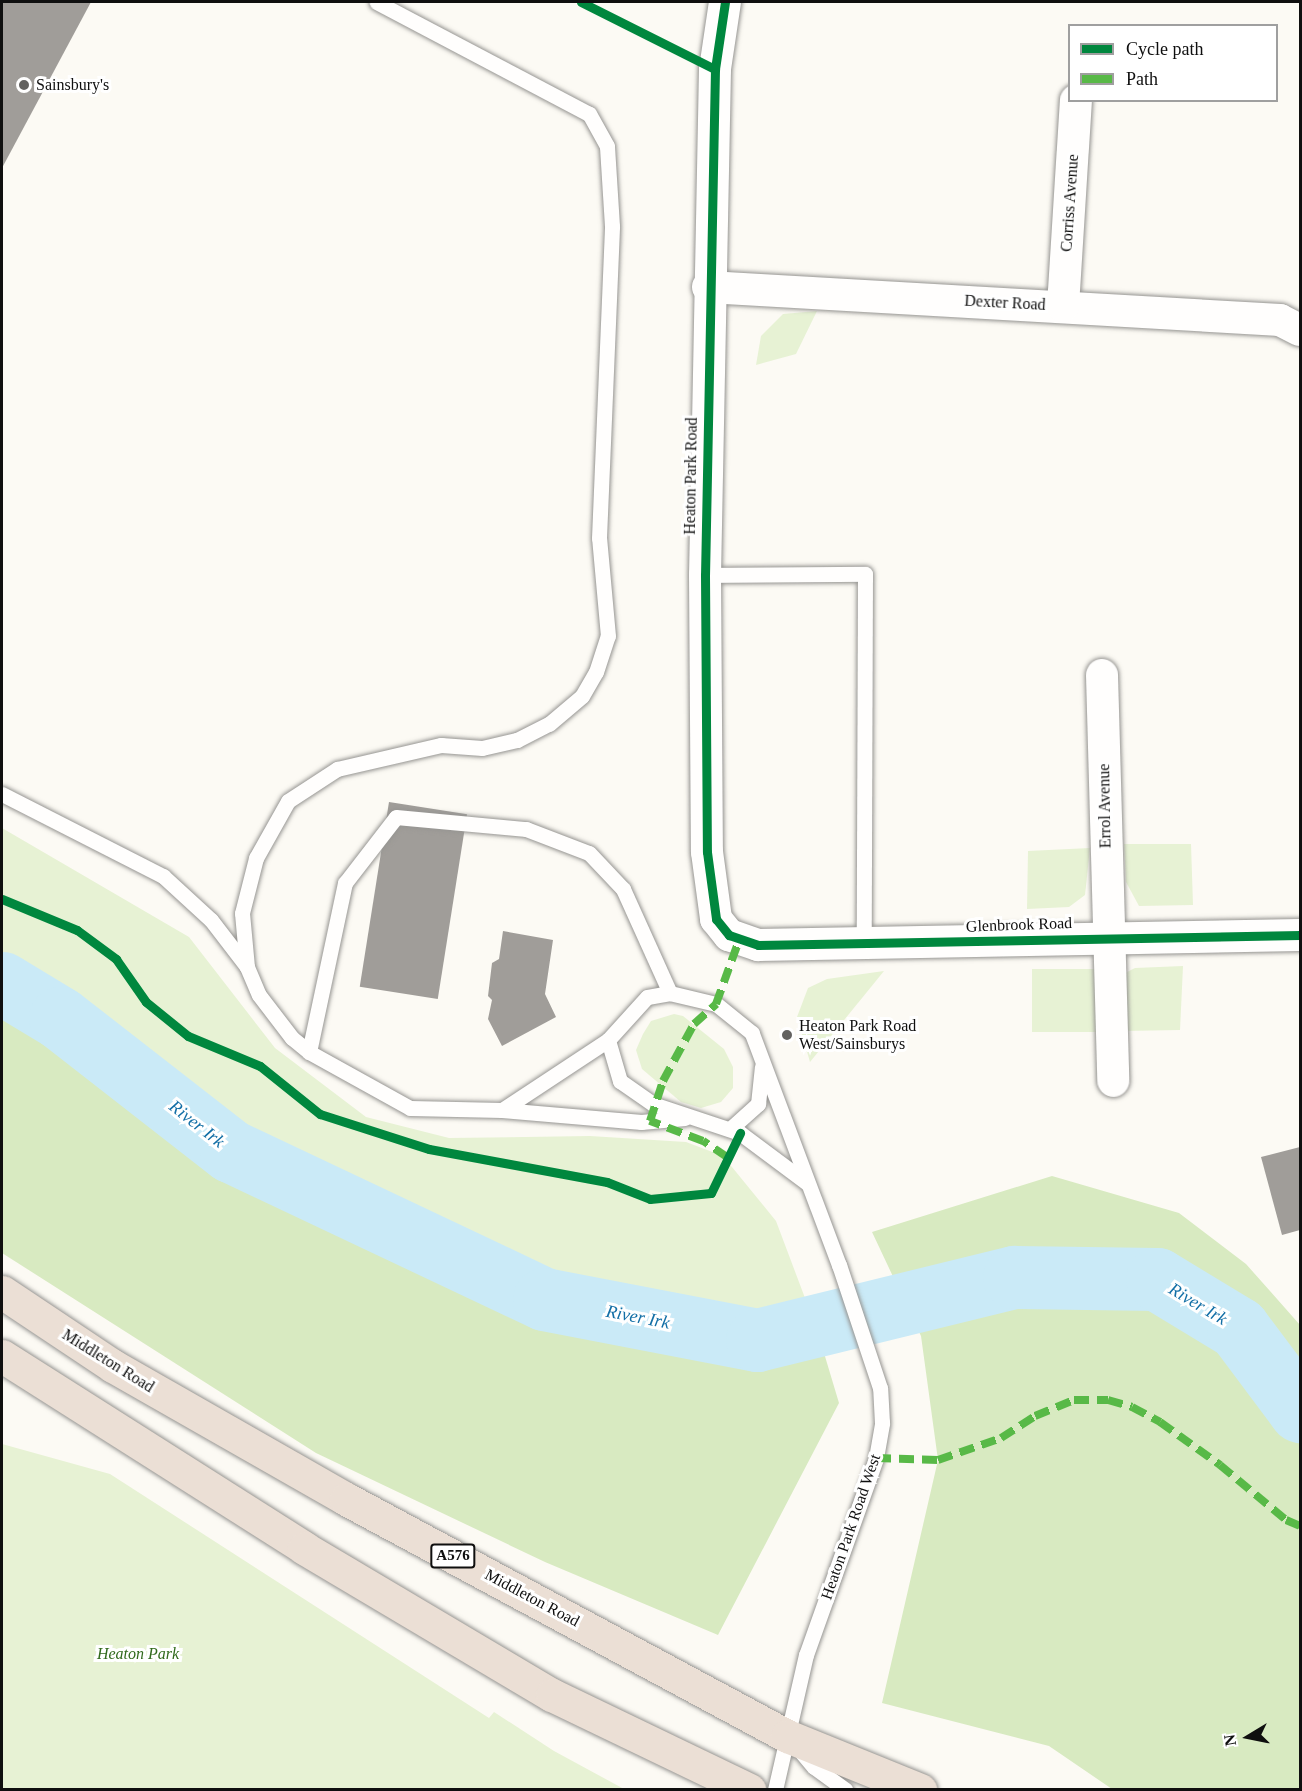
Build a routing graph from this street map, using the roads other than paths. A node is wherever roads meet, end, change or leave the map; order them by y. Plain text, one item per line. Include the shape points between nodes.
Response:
1 (377, 2) edge
2 (725, 2) edge
3 (1076, 102) edge
4 (708, 287) junction
5 (1063, 306) junction
6 (1300, 330) edge
7 (705, 575) junction
8 (1102, 675) dead end
9 (2, 794) edge
10 (1300, 935) edge
11 (1108, 938) junction
12 (739, 940) joint
13 (864, 945) junction
14 (247, 967) junction
15 (670, 993) junction
16 (608, 1040) junction
17 (309, 1052) junction
18 (763, 1063) junction
19 (1113, 1081) dead end
20 (502, 1110) junction
21 (694, 1118) junction
22 (730, 1130) junction
23 (807, 1183) junction
24 (2, 1293) edge
25 (2, 1356) edge
26 (787, 1736) junction
27 (749, 1790) edge
28 (775, 1790) edge
29 (846, 1790) edge
30 (920, 1790) edge

1 - 14 lane via 589,114 607,146 612,226 599,538 608,636 596,672 582,696 542,728 517,740 482,748 441,745 337,769 288,801 256,858 245,902
2 - 4 street, Heaton Park Road via 715,69
3 - 5 street, Corriss Avenue
4 - 5 street, Dexter Road
4 - 7 street, Heaton Park Road
5 - 6 street, Dexter Road via 1280,320
7 - 12 street, Heaton Park Road via 707,852 716,919 729,935
7 - 13 lane via 865,574
8 - 11 street, Errol Avenue
9 - 14 lane via 163,876 211,920
10 - 11 street, Glenbrook Road
11 - 13 street, Glenbrook Road
11 - 19 street, Errol Avenue
12 - 13 street, Glenbrook Road via 758,945
14 - 17 lane via 259,995
15 - 16 lane via 648,997
15 - 17 lane via 622,889 590,853 526,829 396,817 345,883
15 - 18 lane, Heaton Park Road West via 716,1004 752,1033
16 - 20 lane
16 - 21 lane via 620,1081 653,1104
17 - 20 lane via 410,1108
18 - 22 lane via 758,1104
18 - 23 lane, Heaton Park Road West
20 - 21 lane via 641,1122
21 - 22 lane
22 - 23 lane
23 - 26 lane, Heaton Park Road West via 880,1388 882,1423 876,1458 806,1655
24 - 26 highway, Middleton Road / A576 via 113,1366 346,1500
25 - 27 highway via 304,1548 552,1695
26 - 28 lane, Heaton Park Road West
26 - 29 lane via 813,1767
26 - 30 highway, Middleton Road / A576

